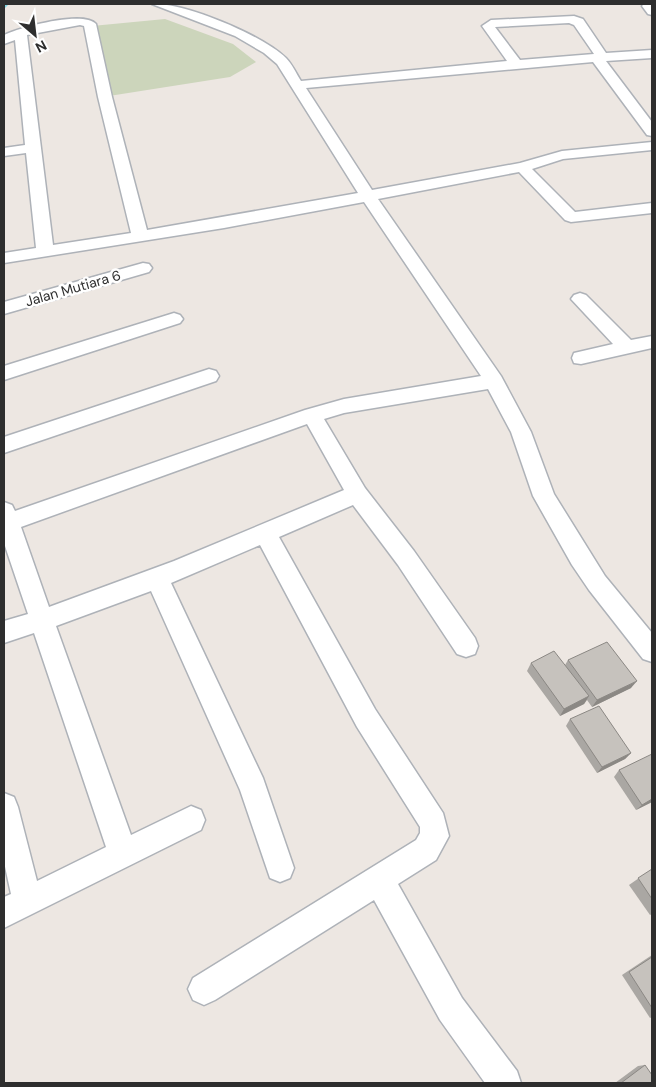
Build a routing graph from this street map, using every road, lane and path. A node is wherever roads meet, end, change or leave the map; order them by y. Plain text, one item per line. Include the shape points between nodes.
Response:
1 (158, 4) edge
2 (20, 32) junction
3 (4, 40) edge
4 (652, 54) edge
5 (600, 58) junction
6 (516, 64) junction
7 (298, 85) junction
8 (652, 132) edge
9 (652, 146) edge
10 (34, 148) junction
11 (4, 152) edge
12 (522, 167) junction
13 (367, 195) junction
14 (652, 208) edge
15 (140, 236) junction
16 (45, 252) junction
17 (4, 258) edge
18 (143, 268) dead end
19 (580, 299) dead end
20 (4, 308) edge
21 (174, 319) dead end
22 (652, 342) edge
23 (626, 347) junction
24 (580, 358) dead end
25 (4, 373) edge
26 (209, 376) dead end
27 (494, 381) junction
28 (312, 415) junction
29 (4, 445) edge
30 (357, 494) junction
31 (5, 520) edge
32 (265, 533) junction
33 (157, 578) junction
34 (42, 621) junction
35 (643, 624) edge
36 (4, 632) edge
37 (466, 646) dead end
38 (652, 651) edge
39 (4, 807) edge
40 (191, 820) dead end
41 (123, 854) junction
42 (280, 868) dead end
43 (379, 880) junction
44 (16, 907) edge
45 (204, 989) dead end
46 (505, 1083) edge

1 - 7 street via 254,40 275,55
2 - 3 street
2 - 10 street
2 - 15 street via 81,21 90,24
4 - 5 street
5 - 6 street
5 - 6 street via 578,22 570,19 488,26
5 - 8 street
6 - 7 street
7 - 13 street
9 - 12 street via 562,154
10 - 11 street
10 - 16 street
12 - 13 street
12 - 14 street via 571,217
13 - 15 street
13 - 27 street
15 - 16 street
16 - 17 street
18 - 20 street, Jalan Mutiara 6
19 - 23 street
21 - 25 street
22 - 23 street
23 - 24 street
26 - 29 street
27 - 28 street via 344,406
27 - 35 street via 521,432 536,479 557,520 597,583
28 - 30 street
28 - 31 street
30 - 32 street
30 - 37 street
31 - 34 street
32 - 33 street
32 - 43 street via 366,718 433,823 435,836 426,850
33 - 34 street
33 - 42 street via 253,788
34 - 36 street
34 - 41 street
35 - 38 street
39 - 44 street
40 - 41 street
41 - 44 street
43 - 45 street
43 - 46 street via 451,1009

